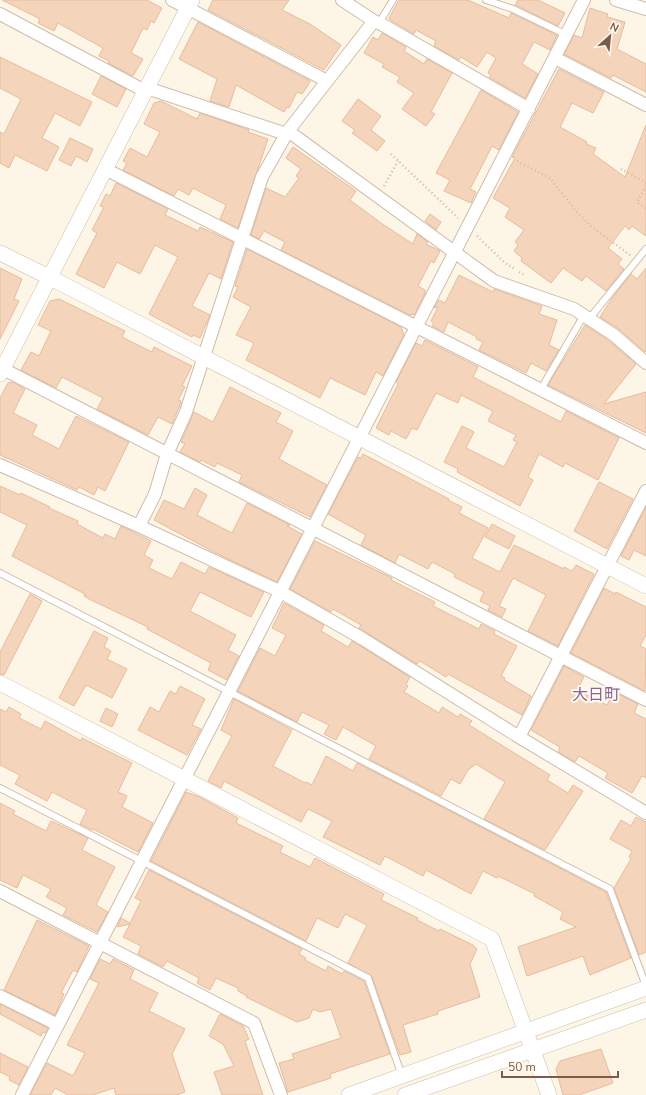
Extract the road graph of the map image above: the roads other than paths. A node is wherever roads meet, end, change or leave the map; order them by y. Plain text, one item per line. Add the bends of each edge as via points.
1 (172, 0) edge
2 (342, 0) edge
3 (393, 0) edge
4 (486, 0) edge
5 (584, 0) edge
6 (616, 0) edge
7 (190, 4) edge
8 (646, 9) edge
9 (0, 14) edge
10 (376, 22) junction
11 (567, 35) junction
12 (555, 58) junction
13 (327, 81) junction
14 (146, 89) junction
15 (646, 105) edge
16 (529, 108) junction
17 (287, 132) junction
18 (105, 169) junction
19 (243, 238) junction
20 (646, 249) edge
21 (0, 253) edge
22 (455, 253) junction
23 (49, 277) junction
24 (587, 317) junction
25 (417, 325) junction
26 (205, 358) junction
27 (646, 363) edge
28 (2, 368) edge
29 (541, 388) junction
30 (359, 437) junction
31 (646, 443) edge
32 (167, 454) junction
33 (0, 465) edge
34 (646, 491) edge
35 (139, 526) junction
36 (312, 528) junction
37 (608, 566) junction
38 (0, 573) edge
39 (646, 586) edge
40 (279, 591) junction
41 (561, 656) junction
42 (0, 683) edge
43 (229, 691) junction
44 (646, 700) edge
45 (519, 737) junction
46 (184, 779) junction
47 (0, 788) edge
48 (646, 814) edge
49 (141, 862) junction
50 (0, 891) edge
51 (100, 943) junction
52 (646, 987) edge
53 (0, 996) edge
54 (646, 1010) edge
55 (58, 1025) junction
56 (525, 1032) junction
57 (531, 1050) junction
58 (402, 1076) junction
59 (22, 1095) edge
60 (281, 1095) edge
61 (349, 1095) edge
62 (408, 1095) edge
63 (549, 1095) edge

1 - 7 street
2 - 10 street
3 - 10 lane
4 - 11 lane via 513,9
5 - 11 street
6 - 8 street
7 - 13 street
7 - 14 street
9 - 14 street
10 - 13 street
10 - 16 street
11 - 12 street
12 - 15 street
12 - 16 street
13 - 17 street
14 - 17 street
14 - 18 street
16 - 22 street
17 - 19 street via 262,177
17 - 22 street
18 - 19 street
18 - 23 street
19 - 25 street
19 - 26 street
20 - 24 lane
21 - 23 street
22 - 24 street via 494,281 574,309
22 - 25 street
23 - 26 street
23 - 28 street
24 - 27 street via 614,335
24 - 29 lane
25 - 29 street
25 - 30 street
26 - 30 street
26 - 32 street via 186,412
28 - 32 street
29 - 31 street
30 - 36 street
30 - 37 street
32 - 35 street via 155,494
32 - 36 street
33 - 35 street
34 - 37 street
35 - 40 street
36 - 40 street
36 - 41 street
37 - 39 street
37 - 41 street
38 - 43 lane
40 - 43 street
40 - 45 street via 363,638
41 - 44 street
41 - 45 street
42 - 46 street
43 - 46 street
43 - 52 lane via 610,889
45 - 48 street
46 - 49 street
46 - 56 street via 492,939
47 - 49 lane
49 - 51 street
49 - 58 lane via 368,978
50 - 51 street
51 - 55 street
51 - 60 street via 254,1023
52 - 56 street
53 - 55 street
54 - 57 street
55 - 59 street
56 - 57 street
56 - 58 street
57 - 62 street
57 - 63 street
58 - 61 street

